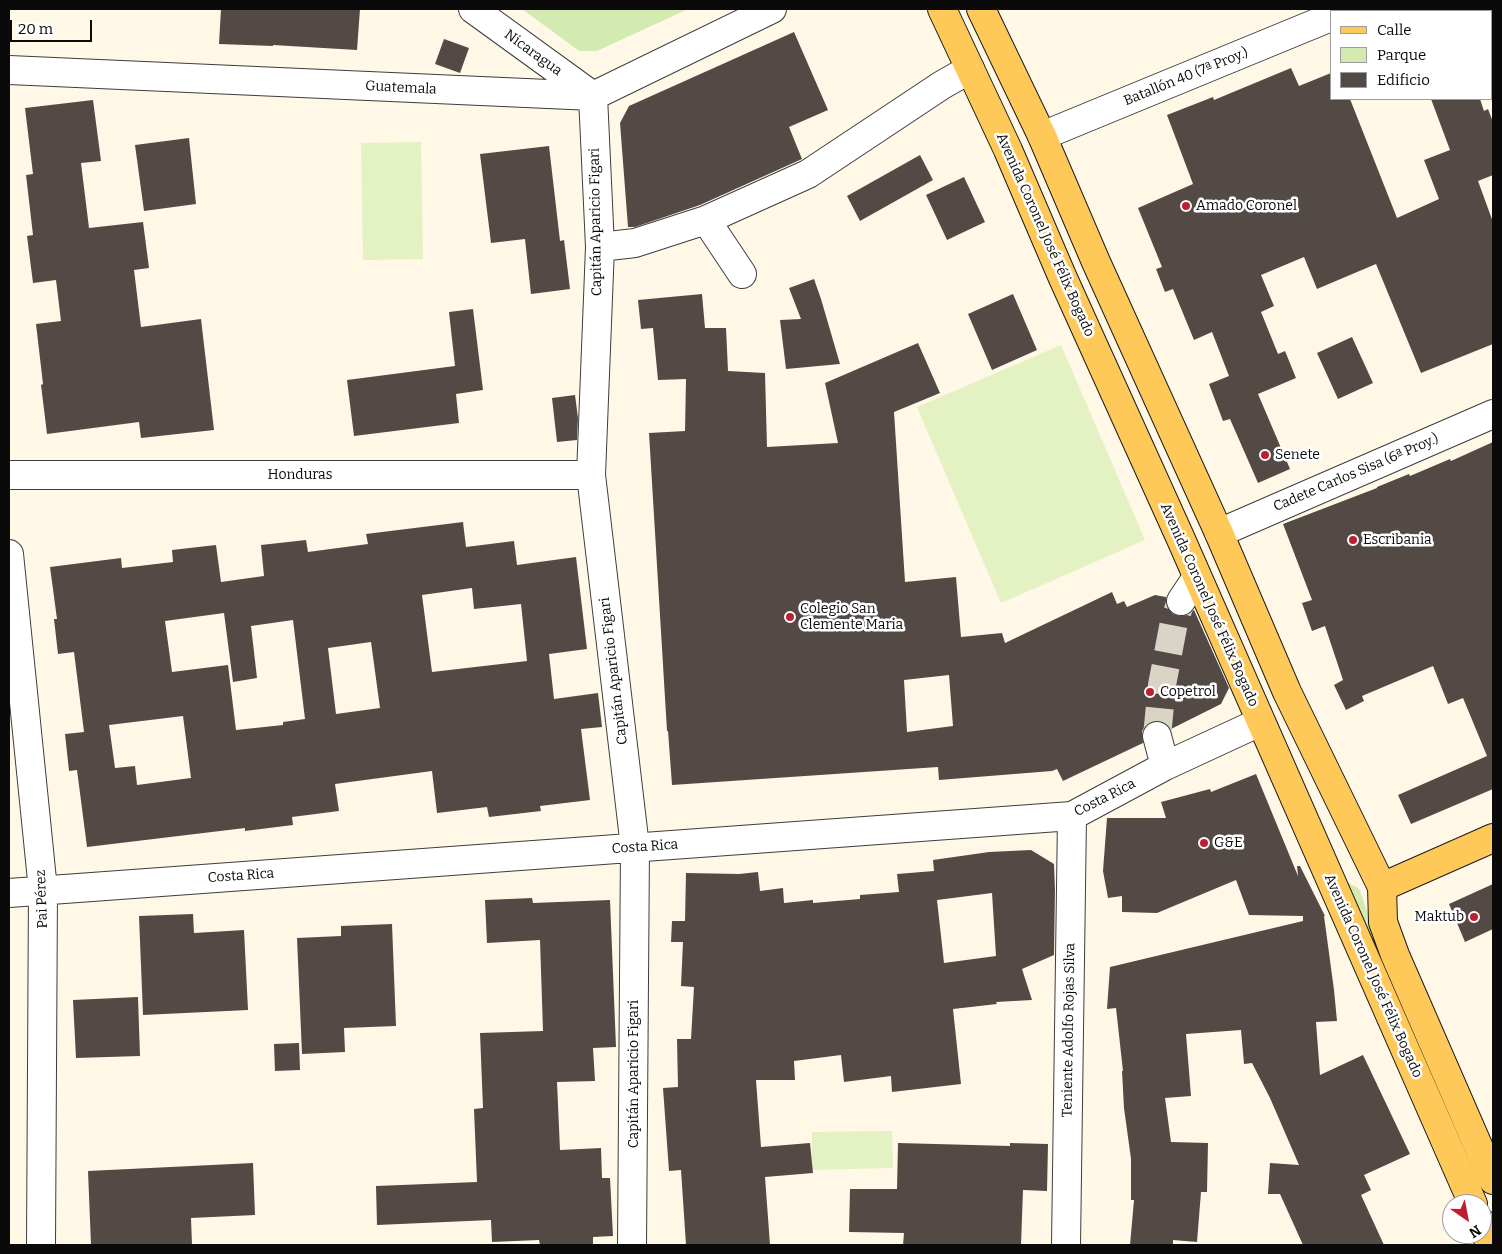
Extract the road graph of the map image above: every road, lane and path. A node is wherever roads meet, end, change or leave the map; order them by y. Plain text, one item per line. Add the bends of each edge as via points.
1 (473, 9) edge
2 (772, 9) edge
3 (942, 9) edge
4 (982, 9) edge
5 (1330, 17) edge
6 (970, 68) junction
7 (9, 70) edge
8 (593, 96) junction
9 (1042, 136) junction
10 (706, 220) junction
11 (600, 247) junction
12 (742, 274) dead end
13 (1493, 414) edge
14 (9, 475) edge
15 (591, 476) junction
16 (1219, 533) junction
17 (9, 554) edge
18 (1198, 577) junction
19 (1181, 601) tunnel mouth
20 (1260, 722) junction
21 (1157, 736) tunnel mouth
22 (1165, 766) junction
23 (1072, 816) junction
24 (1493, 838) edge
25 (635, 847) junction
26 (1320, 853) junction
27 (1382, 886) junction
28 (43, 890) junction
29 (9, 892) edge
30 (1492, 1174) edge
31 (1469, 1194) edge
32 (41, 1245) edge
33 (632, 1245) edge
34 (1066, 1245) edge

1 - 8 street, Nicaragua
2 - 8 street, Guatemala
3 - 6 main road, Avenida Coronel José Félix Bogado
4 - 9 main road, Avenida Coronel José Félix Bogado
5 - 9 street, Batallón 40 (7ª Proy.)
6 - 10 street via 808,174
6 - 18 main road, Avenida Coronel José Félix Bogado
7 - 8 street, Guatemala
8 - 11 street, Capitán Aparicio Figari
9 - 16 main road, Avenida Coronel José Félix Bogado
10 - 11 street via 634,243
10 - 12 street
11 - 15 street, Capitán Aparicio Figari
13 - 16 street, Cadete Carlos Sisa (6ª Proy.)
14 - 15 street, Honduras
15 - 25 street, Capitán Aparicio Figari
16 - 27 main road, Avenida Coronel José Félix Bogado via 1287,692
17 - 28 street, Pai Pérez
18 - 19 street
18 - 20 main road, Avenida Coronel José Félix Bogado
20 - 22 street, Costa Rica
20 - 26 main road, Avenida Coronel José Félix Bogado
21 - 22 street
22 - 23 street, Costa Rica
23 - 25 street, Costa Rica
23 - 34 street, Teniente Adolfo Rojas Silva
24 - 27 main road
25 - 28 street, Costa Rica
25 - 33 street, Capitán Aparicio Figari
26 - 27 main road
26 - 31 main road, Avenida Coronel José Félix Bogado
27 - 30 main road, Avenida Coronel José Félix Bogado via 1386,930 1414,1001
28 - 29 street, Costa Rica
28 - 32 street, Pai Pérez

